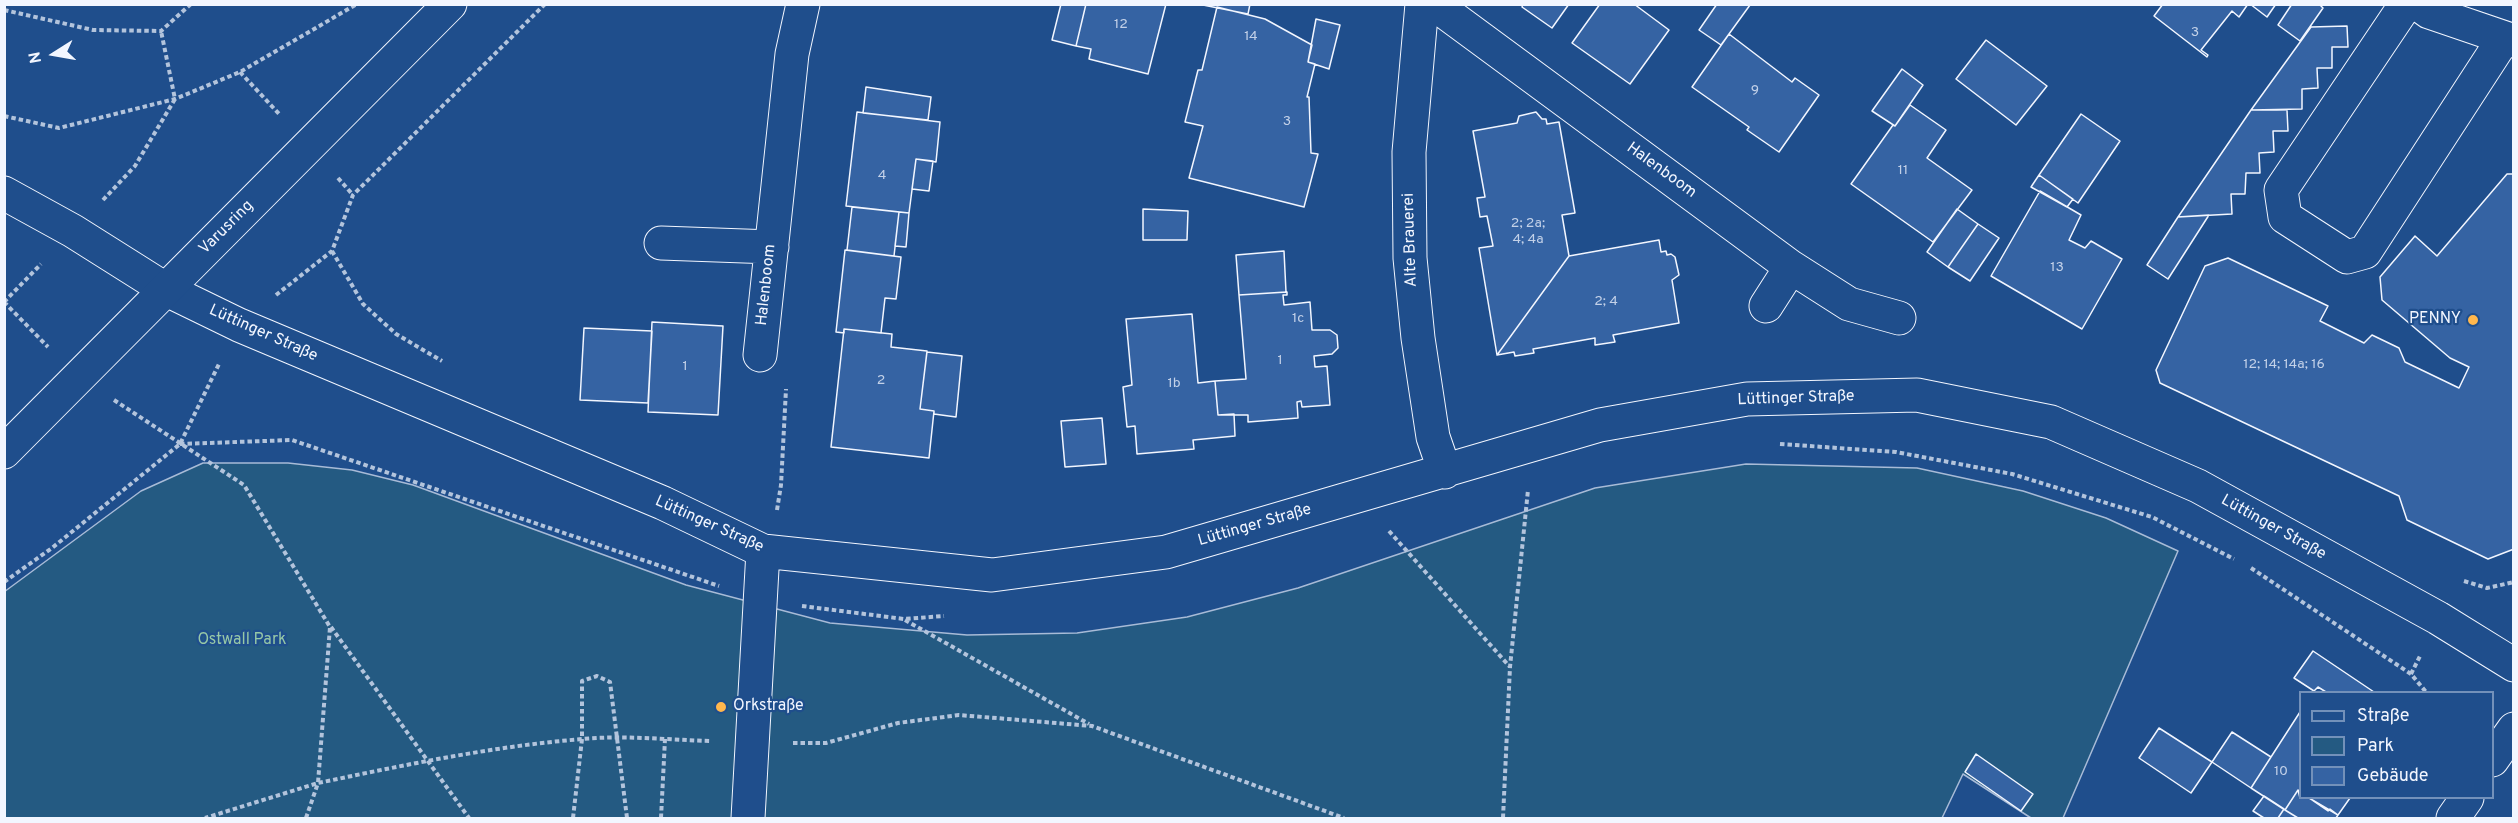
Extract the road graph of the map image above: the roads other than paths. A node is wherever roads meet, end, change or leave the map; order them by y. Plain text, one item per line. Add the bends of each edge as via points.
1 (450, 4) edge
2 (803, 4) edge
3 (1422, 4) edge
4 (1434, 4) edge
5 (2406, 4) edge
6 (2418, 4) edge
7 (2509, 40) edge
8 (4, 193) edge
9 (661, 243) dead end
10 (772, 247) junction
11 (1791, 267) junction
12 (165, 289) junction
13 (1766, 306) dead end
14 (1899, 318) dead end
15 (760, 355) road end
16 (4, 452) edge
17 (1444, 472) junction
18 (763, 551) junction
19 (2514, 665) edge
20 (2514, 729) edge
21 (2494, 759) edge
22 (2466, 799) edge
23 (748, 819) edge
24 (2453, 819) edge

1 - 12 street, Varusring
2 - 10 street, Halenboom via 792,54
3 - 17 street, Alte Brauerei via 1409,152 1410,258 1433,437
4 - 11 street, Halenboom
5 - 7 street via 2281,190 2284,217 2347,257 2366,252
6 - 7 street via 2428,12
8 - 12 street, Lüttinger Straße
9 - 10 street
10 - 15 street, Halenboom
11 - 13 street
11 - 14 street, Halenboom via 1849,304
12 - 16 street, Varusring
12 - 18 street, Lüttinger Straße via 239,325 663,503
17 - 18 street, Lüttinger Straße via 1166,552 992,575
17 - 19 street, Lüttinger Straße via 1600,425 1747,399 1917,395 2051,422 2198,486 2438,618
18 - 23 street
20 - 21 street
22 - 24 street

